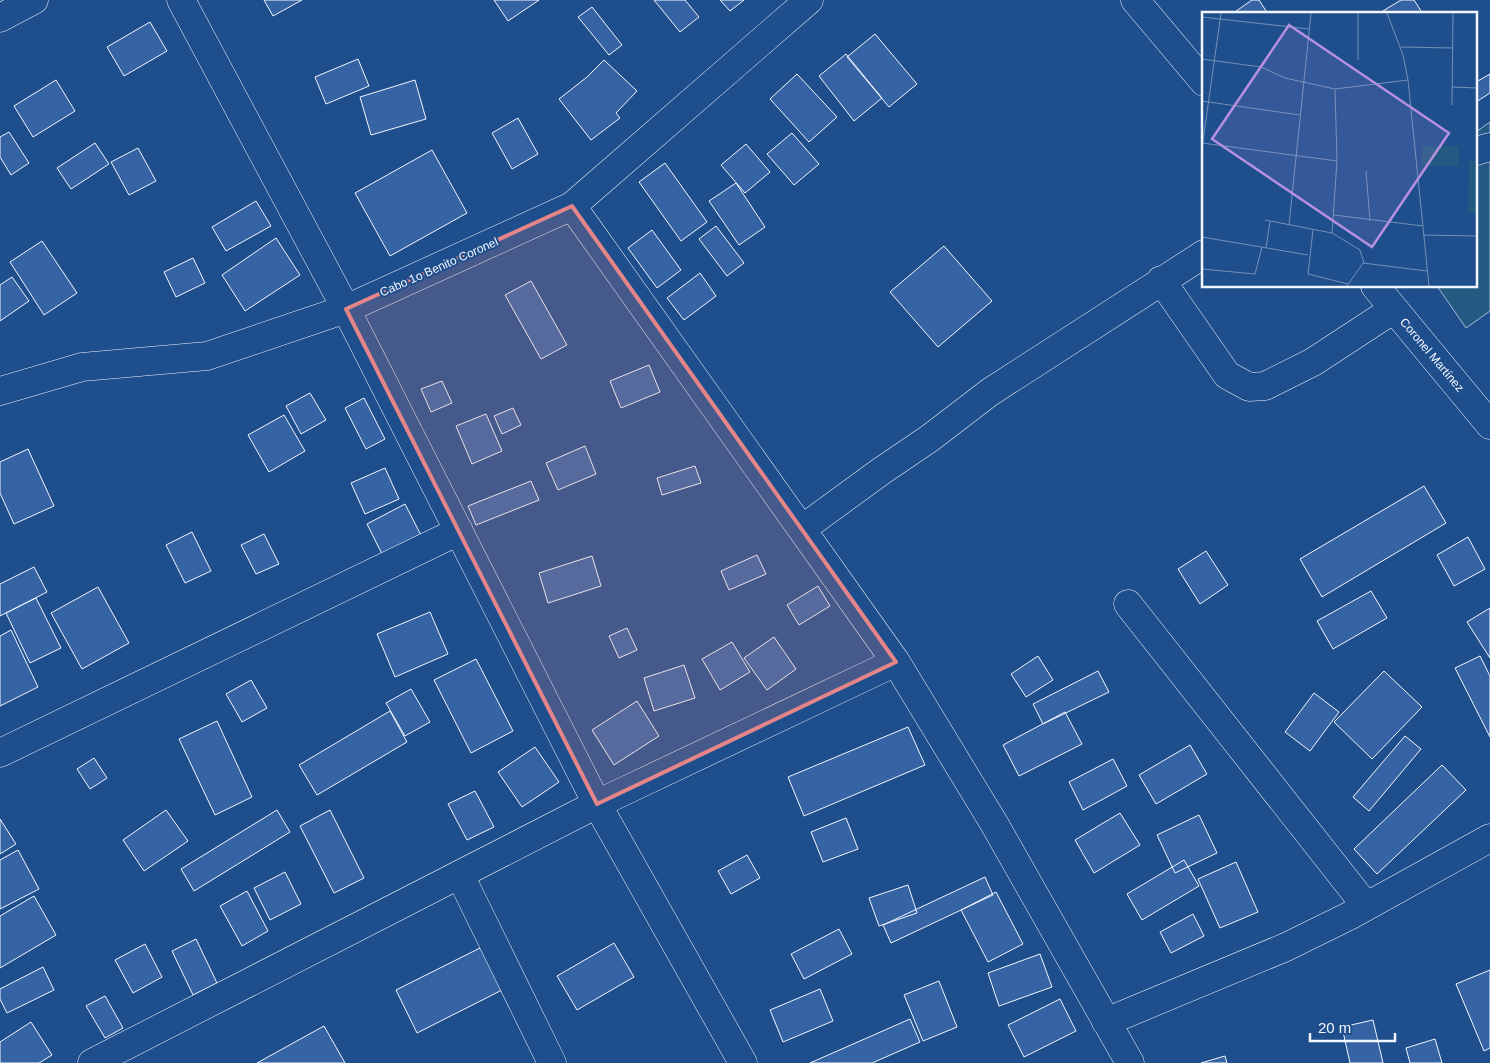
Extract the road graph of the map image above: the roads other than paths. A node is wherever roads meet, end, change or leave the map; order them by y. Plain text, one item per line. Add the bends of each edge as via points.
1 (34, 0) edge
2 (181, 0) edge
3 (809, 0) edge
4 (1135, 0) edge
5 (0, 18) edge
6 (1202, 80) edge
7 (572, 206) junction
8 (1202, 255) edge
9 (1161, 280) junction
10 (1377, 288) edge
11 (346, 309) junction
12 (1394, 309) junction
13 (0, 391) edge
14 (1490, 425) edge
15 (802, 528) junction
16 (459, 531) junction
17 (1128, 604) dead end
18 (896, 662) junction
19 (0, 752) edge
20 (597, 804) junction
21 (1490, 838) edge
22 (460, 874) junction
23 (1366, 906) junction
24 (1106, 1022) junction
25 (92, 1063) edge
26 (552, 1063) edge
27 (743, 1063) edge
28 (1130, 1063) edge

1 - 5 street
2 - 11 street
3 - 7 street, Cabo 1o Benito Coronel
4 - 6 street
7 - 11 street, Cabo 1o Benito Coronel
7 - 15 street
8 - 9 street
9 - 12 street via 1227,375 1249,387 1265,386 1313,362
9 - 15 street via 990,392
10 - 12 street, Coronel Martínez
11 - 13 street, Cabo 1o Benito Coronel via 207,356 82,367
11 - 16 street
12 - 14 street, Coronel Martínez
15 - 18 street
16 - 19 street
16 - 20 street
17 - 23 street
18 - 20 street
18 - 24 street via 995,825
20 - 22 street
20 - 27 street
21 - 23 street
22 - 25 street
22 - 26 street
23 - 24 street via 1286,948
24 - 28 street

